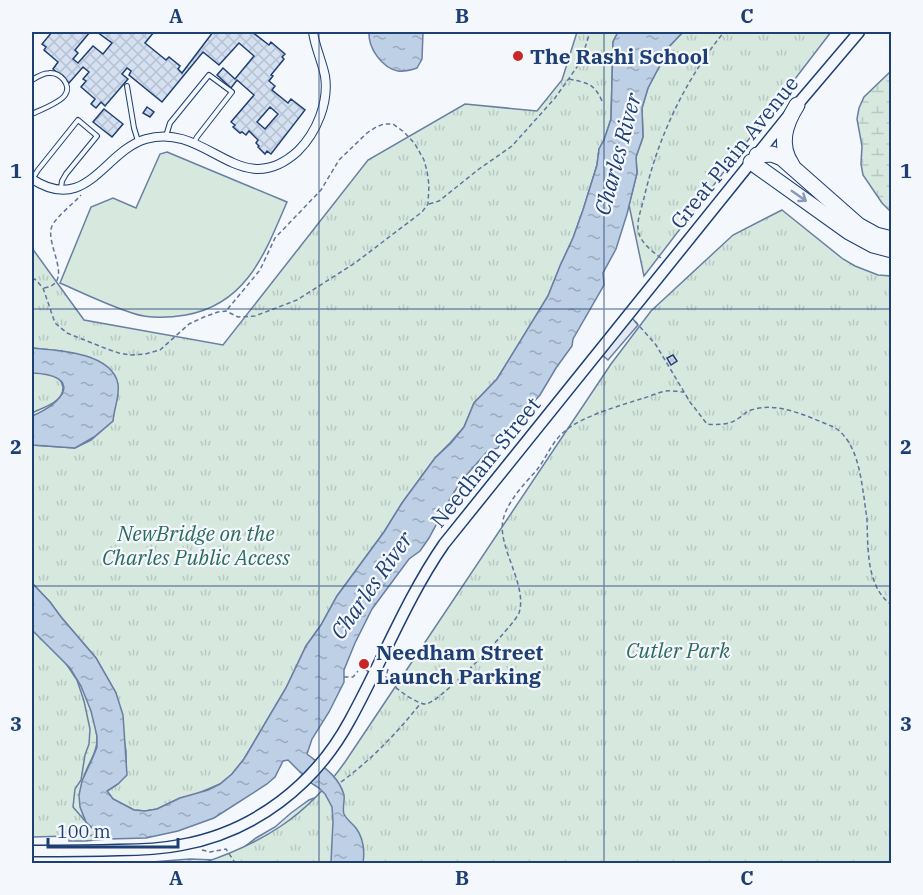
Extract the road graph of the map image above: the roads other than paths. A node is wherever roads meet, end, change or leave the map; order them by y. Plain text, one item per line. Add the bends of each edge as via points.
1 (313, 32) edge
2 (859, 32) edge
3 (32, 80) edge
4 (128, 86) dead end
5 (797, 105) junction
6 (32, 114) edge
7 (166, 136) junction
8 (138, 141) junction
9 (194, 143) junction
10 (754, 158) junction
11 (794, 167) junction
12 (32, 180) edge
13 (61, 189) junction
14 (891, 239) edge
15 (891, 250) edge
16 (641, 298) joint
17 (362, 666) road end
18 (375, 672) junction
19 (32, 851) edge

1 - 9 street via 325,90 318,121 300,149 262,170 236,165
2 - 5 main road, Great Plain Avenue
3 - 6 lane via 52,73 64,79 67,89 60,100
4 - 8 lane
5 - 10 main road, Great Plain Avenue
5 - 11 highway via 784,142 785,153
7 - 8 street
7 - 9 street
7 - 9 lane via 170,123 209,75 232,92
8 - 13 street via 96,177
10 - 11 highway via 777,156
10 -> 15 highway via 855,236
10 - 16 main road, Great Plain Avenue
11 - 14 highway via 858,225
12 - 13 street
12 - 13 lane via 78,120 97,136 66,174
16 - 18 main road, Needham Street via 444,544 417,587
17 - 18 lane
18 - 19 main road, Needham Street via 327,756 301,785 251,820 224,833 173,847

